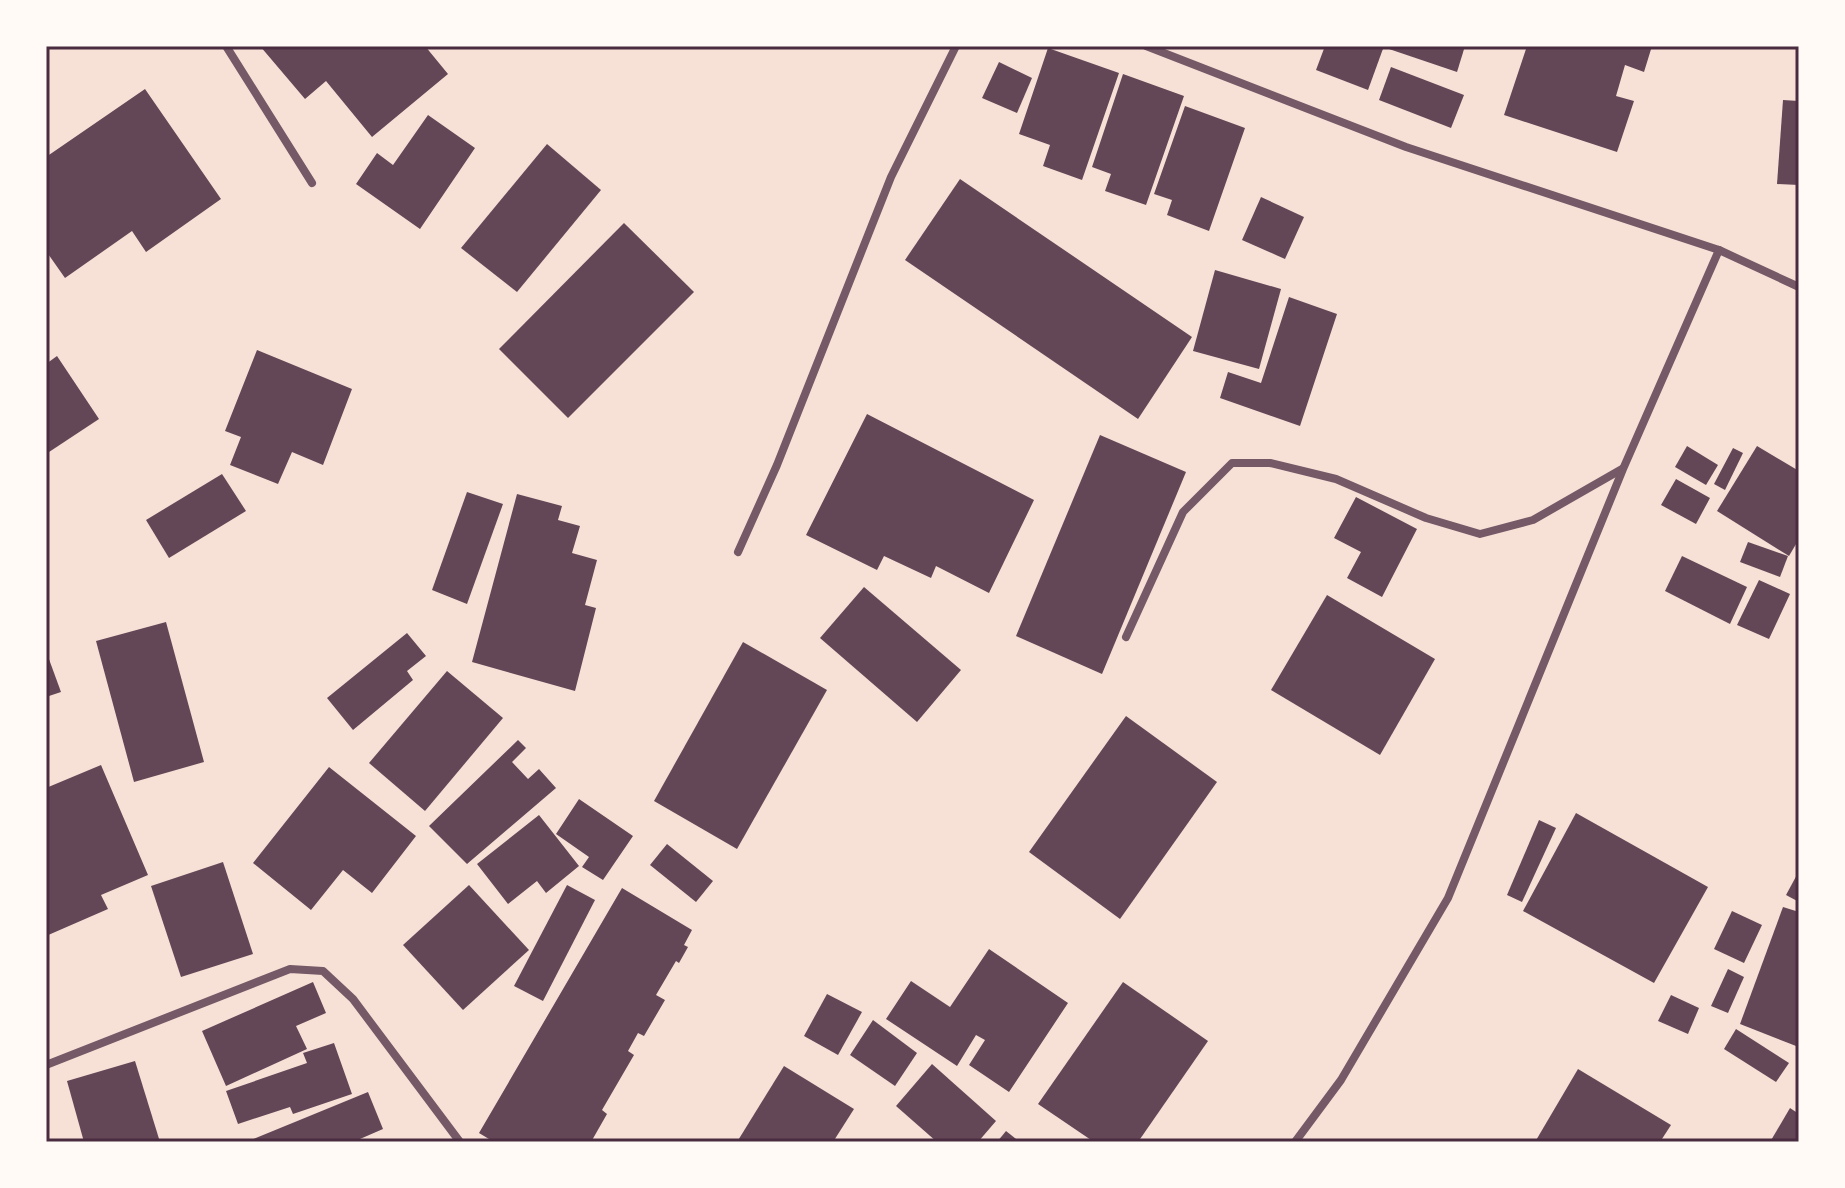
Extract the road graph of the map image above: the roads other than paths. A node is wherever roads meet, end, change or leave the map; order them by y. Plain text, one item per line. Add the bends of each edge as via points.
1 (226, 46) edge
2 (956, 46) edge
3 (1146, 46) edge
4 (312, 183) dead end
5 (1719, 250) junction
6 (1799, 287) edge
7 (1623, 469) junction
8 (738, 552) dead end
9 (1126, 637) dead end
10 (46, 1065) edge
11 (460, 1142) edge
12 (1295, 1142) edge

1 - 4 street
2 - 8 street via 891,177
3 - 5 street via 1406,147
5 - 6 street
5 - 7 street
7 - 9 street via 1533,520 1480,534 1426,518 1336,479 1270,463 1232,463 1183,512
7 - 12 street via 1448,898 1341,1080
10 - 11 street via 290,969 323,971 353,999

